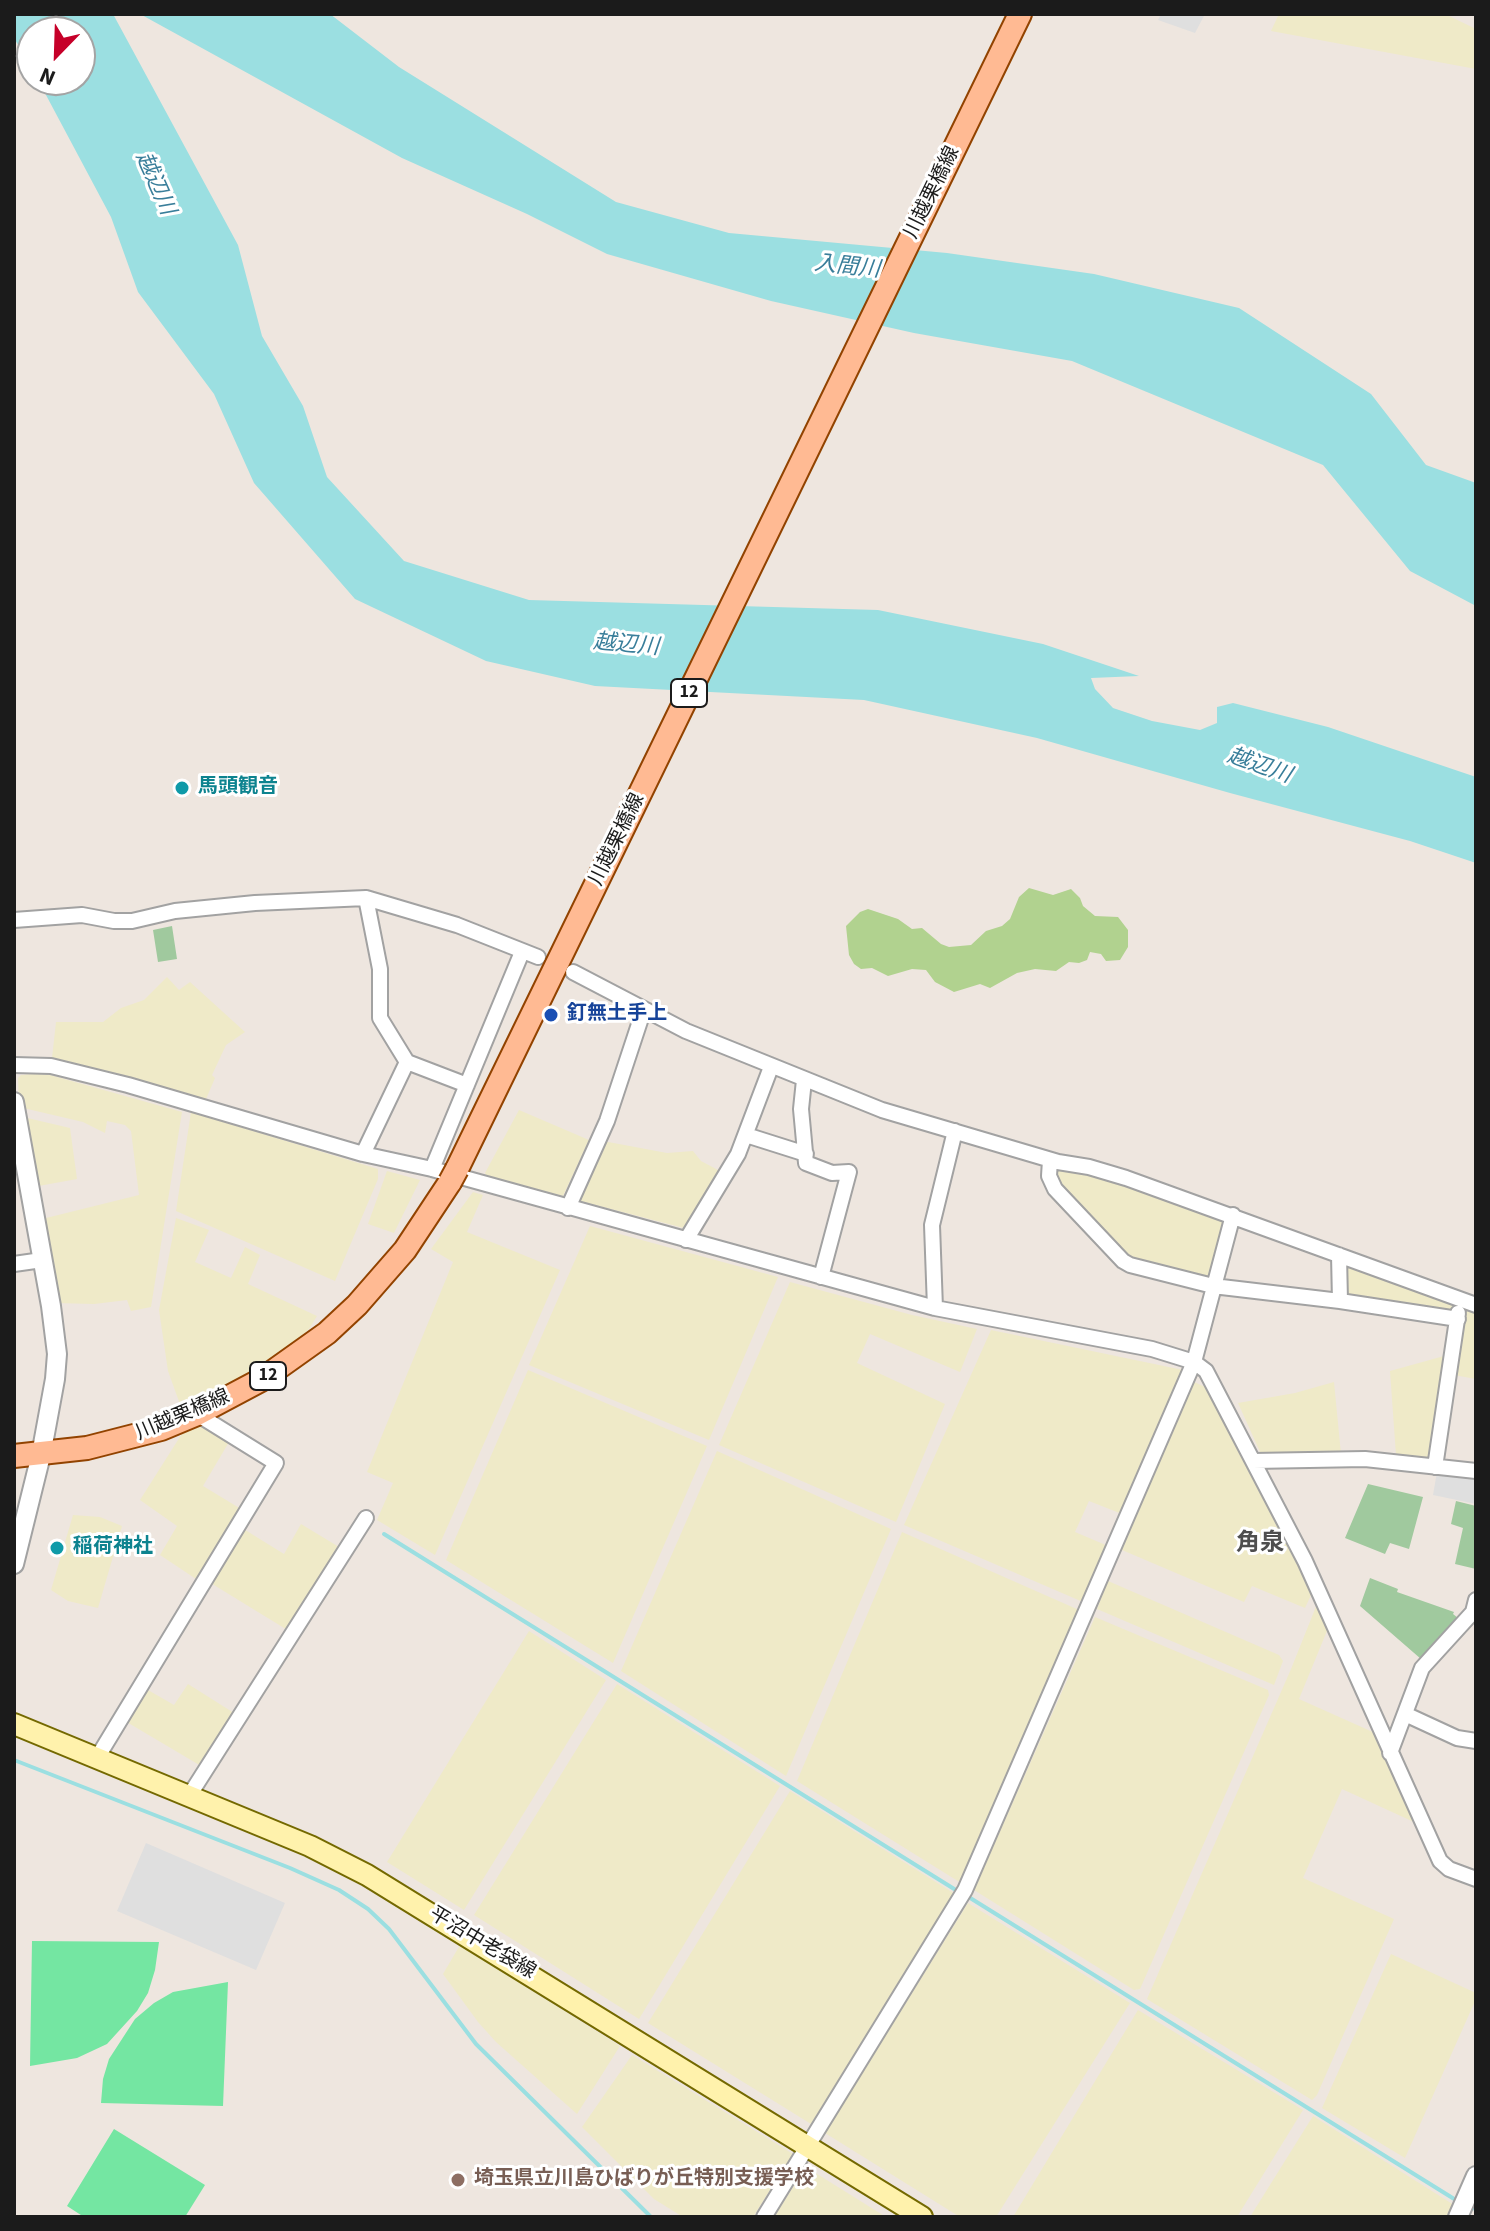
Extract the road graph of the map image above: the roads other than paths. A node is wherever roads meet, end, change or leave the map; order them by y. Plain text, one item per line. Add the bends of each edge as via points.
1 (1020, 14) edge
2 (366, 898) junction
3 (14, 920) edge
4 (522, 952) junction
5 (538, 957) dead end
6 (573, 972) dead end
7 (644, 1009) junction
8 (407, 1062) junction
9 (14, 1065) edge
10 (771, 1067) junction
11 (804, 1080) junction
12 (467, 1085) junction
13 (14, 1102) edge
14 (955, 1131) junction
15 (746, 1135) junction
16 (18, 1154) edge
17 (363, 1154) junction
18 (806, 1154) junction
19 (1050, 1160) junction
20 (447, 1173) junction
21 (568, 1208) junction
22 (1233, 1215) junction
23 (686, 1240) junction
24 (1339, 1255) junction
25 (42, 1260) junction
26 (14, 1264) edge
27 (821, 1277) junction
28 (1213, 1286) junction
29 (1460, 1300) junction
30 (1340, 1301) junction
31 (1476, 1305) edge
32 (935, 1308) junction
33 (1458, 1319) junction
34 (1194, 1362) junction
35 (197, 1414) junction
36 (41, 1455) junction
37 (14, 1456) edge
38 (1253, 1461) junction
39 (1435, 1467) junction
40 (1476, 1471) edge
41 (366, 1518) dead end
42 (14, 1564) edge
43 (1476, 1600) edge
44 (1405, 1714) junction
45 (14, 1724) edge
46 (1476, 1741) edge
47 (1390, 1753) junction
48 (97, 1758) junction
49 (189, 1796) junction
50 (1476, 1879) edge
51 (808, 2146) junction
52 (1476, 2176) edge
53 (764, 2217) edge
54 (922, 2217) edge
55 (1458, 2217) edge

1 - 20 main road, 川越栗橋線 / 12 via 574,930
2 - 3 street via 255,903 132,921 82,915
2 - 4 street via 457,925
2 - 8 street via 380,969 380,1018
4 - 5 street
4 - 12 street
6 - 7 street
7 - 10 street
7 - 21 street via 607,1121
8 - 12 street
8 - 17 street
9 - 17 street via 87,1074
10 - 11 street
10 - 15 street
11 - 14 street
11 - 18 street
12 - 20 street
13 - 16 street
14 - 19 street
14 - 32 street via 932,1225
15 - 18 street
15 - 23 street
16 - 25 street
17 - 20 street
18 - 27 street via 806,1163 832,1173 849,1172
19 - 22 street via 1126,1178
19 - 28 street via 1055,1189 1123,1261
20 - 21 street
20 - 35 main road, 川越栗橋線 / 12 via 405,1250 357,1305 261,1380
21 - 23 street
22 - 24 street
22 - 28 street
23 - 27 street
24 - 29 street
24 - 30 street
25 - 26 street
25 - 36 street via 57,1354
27 - 32 street
28 - 30 street
28 - 34 street
29 - 31 street
29 - 33 street
30 - 33 street
32 - 34 street via 1152,1349
33 - 39 street
34 - 38 street via 1206,1371
34 - 51 street via 965,1890
35 - 36 main road, 川越栗橋線 / 12 via 128,1439
35 - 48 street via 276,1463
36 - 37 main road, 川越栗橋線 / 12
36 - 42 street
38 - 39 street via 1365,1459
38 - 47 street via 1305,1561
39 - 40 street
41 - 49 street
43 - 44 street via 1473,1612 1422,1668
44 - 46 street
44 - 47 street
45 - 48 main road, 平沼中老袋線
47 - 50 street via 1440,1861
48 - 49 main road, 平沼中老袋線
49 - 51 main road, 平沼中老袋線 via 310,1846 388,1887
51 - 53 street
51 - 54 main road, 平沼中老袋線
52 - 55 street

